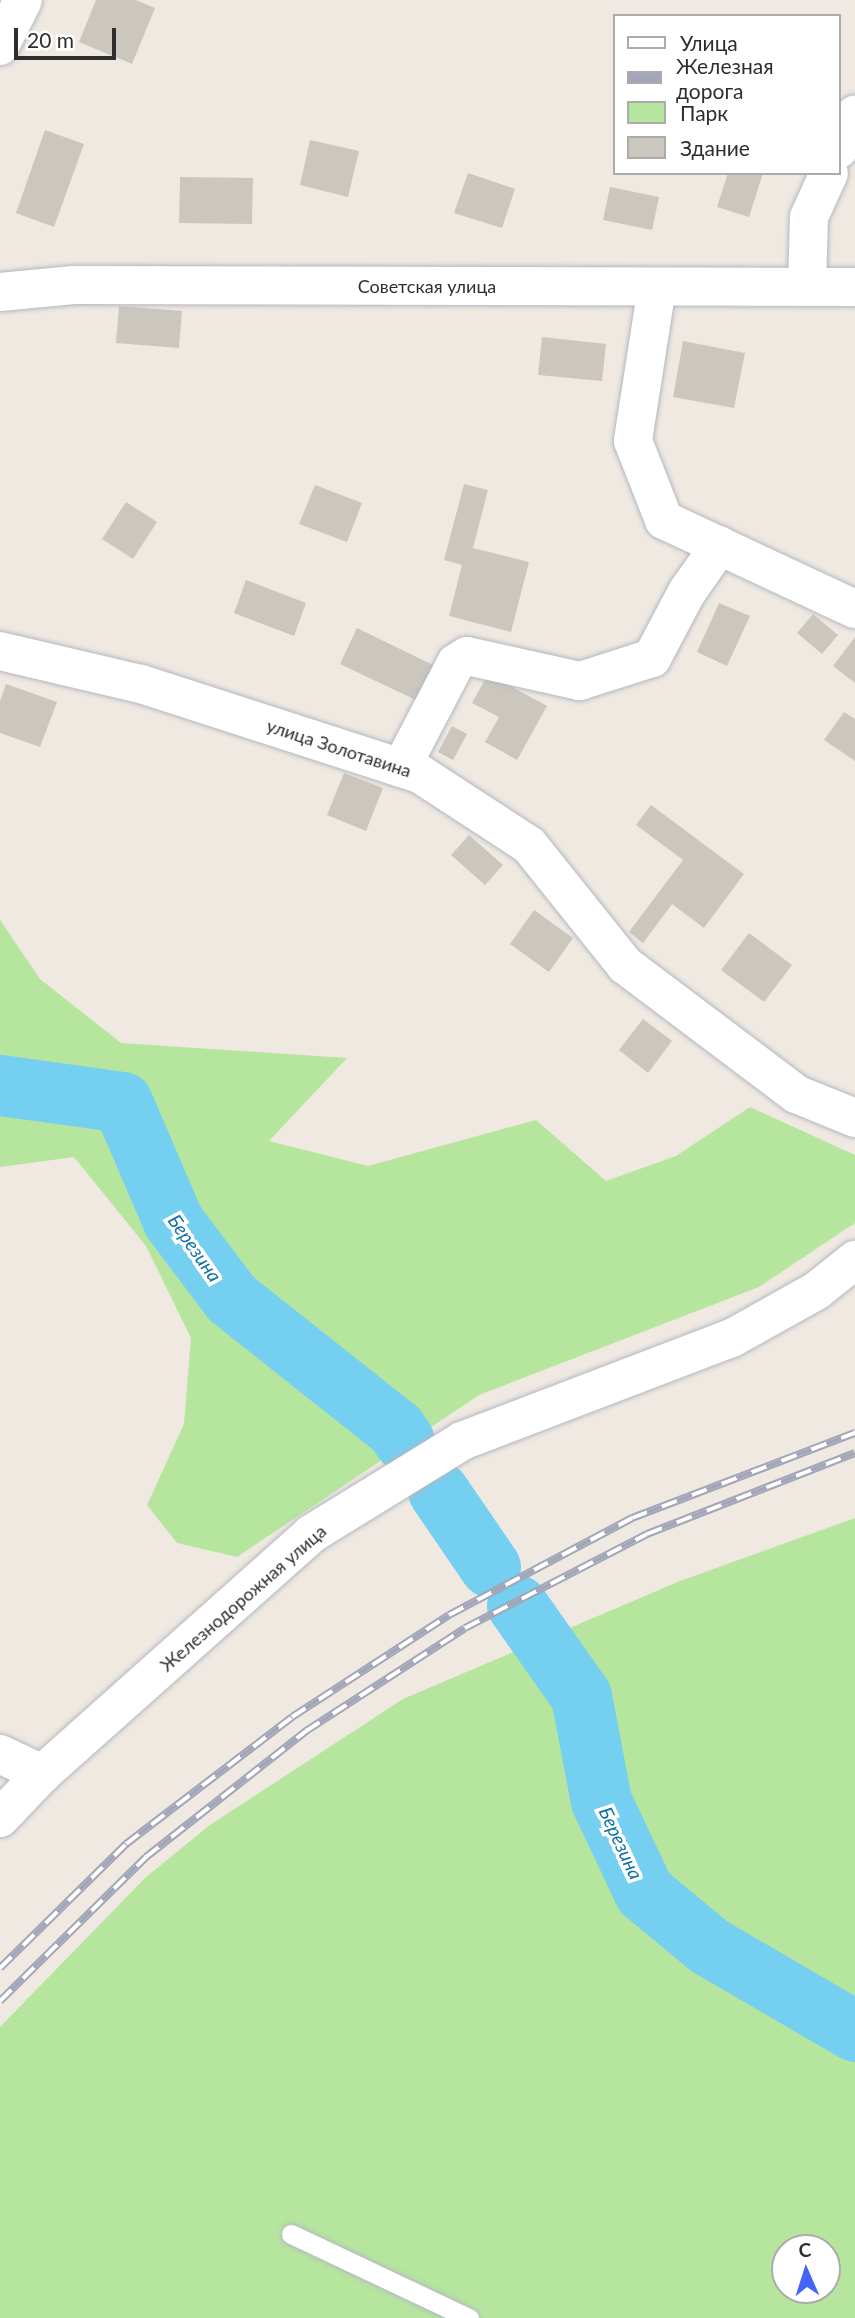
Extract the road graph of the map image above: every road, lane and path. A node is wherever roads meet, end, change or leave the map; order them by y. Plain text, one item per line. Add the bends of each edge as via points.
1 (23, 0) edge
2 (0, 46) edge
3 (855, 114) edge
4 (841, 145) edge
5 (827, 175) edge
6 (657, 287) junction
7 (807, 288) junction
8 (855, 288) edge
9 (0, 292) edge
10 (720, 545) junction
11 (855, 609) edge
12 (0, 651) edge
13 (401, 768) junction
14 (855, 1118) edge
15 (855, 1260) edge
16 (0, 1754) edge
17 (42, 1774) junction
18 (0, 1818) edge
19 (291, 2234) dead end
20 (469, 2318) edge

1 - 2 street
3 - 4 street
5 - 7 street via 809,217
6 - 7 street, Советская улица
6 - 9 street, Советская улица via 74,285
6 - 10 street via 633,441 664,520
7 - 8 street, Советская улица
10 - 11 street
10 - 13 street via 687,592 652,658 580,681 467,656 456,663
12 - 13 street, улица Золотавина via 141,684
13 - 14 street, улица Золотавина via 420,775 529,845 625,965 796,1094
15 - 17 street, Железнодорожная улица via 816,1291 732,1338 462,1441 311,1534
16 - 17 street
17 - 18 street, Железнодорожная улица
19 - 20 lane

